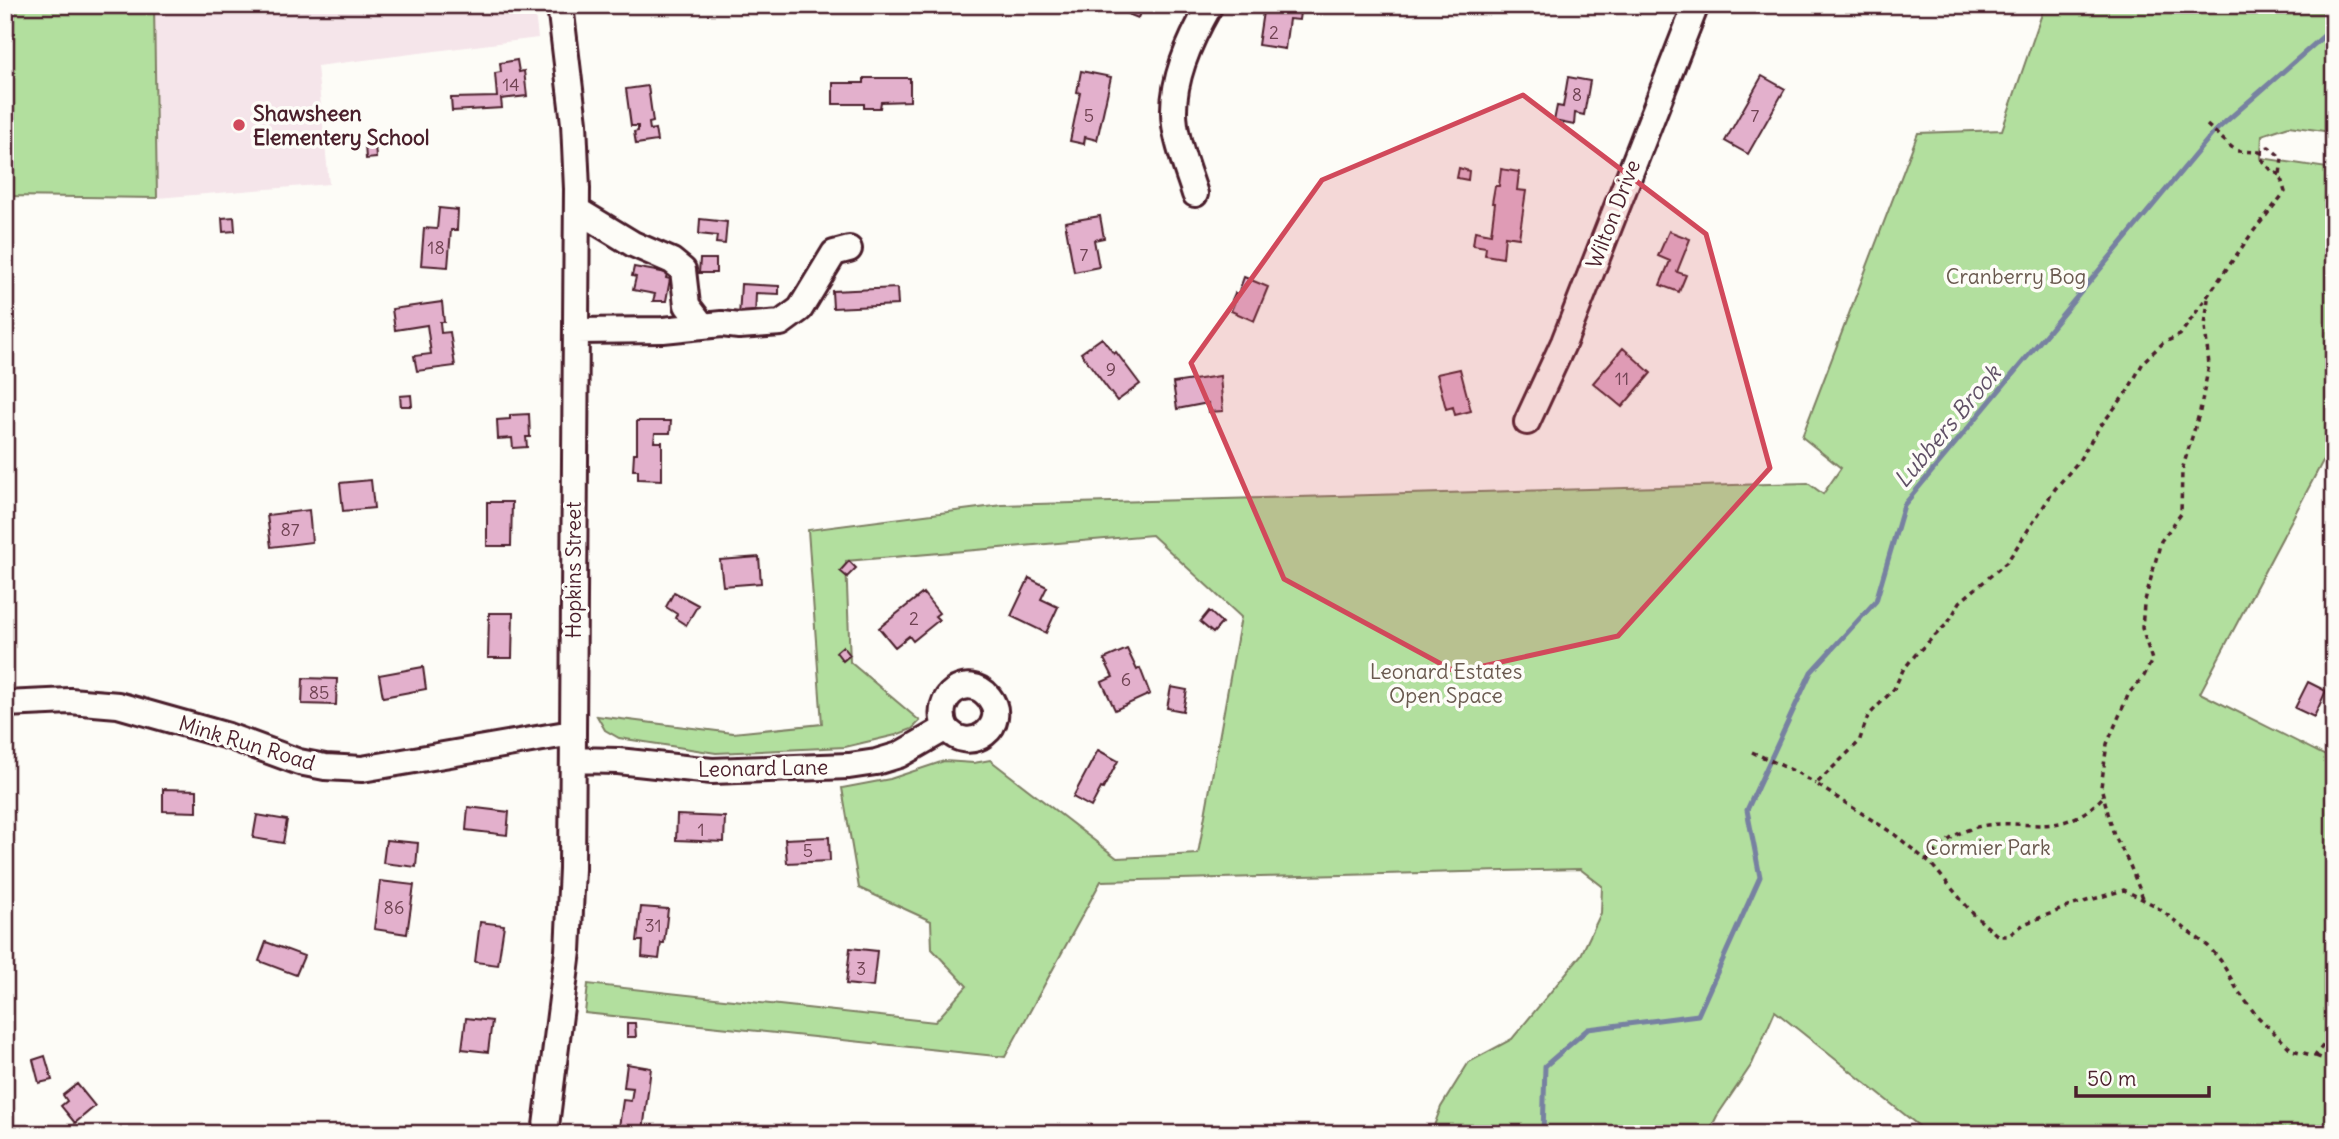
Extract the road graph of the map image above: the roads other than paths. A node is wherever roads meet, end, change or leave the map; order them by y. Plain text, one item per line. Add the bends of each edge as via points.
1 (560, 5) edge
2 (1210, 5) edge
3 (1696, 5) edge
4 (1195, 194) dead end
5 (577, 210) junction
6 (849, 249) dead end
7 (703, 326) junction
8 (577, 331) junction
9 (1527, 422) dead end
10 (5, 704) edge
11 (946, 728) dead end
12 (572, 733) junction
13 (573, 761) junction
14 (545, 1134) edge

1 - 5 street, Hopkins Street via 574,123
2 - 4 street via 1197,27 1174,103 1177,134
3 - 9 street, Wilton Drive via 1564,342
5 - 7 street via 683,270 687,305
5 - 8 street, Hopkins Street
6 - 7 street via 834,253 800,309 781,323
7 - 8 street
8 - 12 street, Hopkins Street
10 - 12 street, Mink Run Road via 70,701 118,705 299,762 343,769
11 - 13 street, Leonard Lane via 898,755 858,765 712,771
12 - 13 street, Hopkins Street
13 - 14 street, Hopkins Street via 568,951

